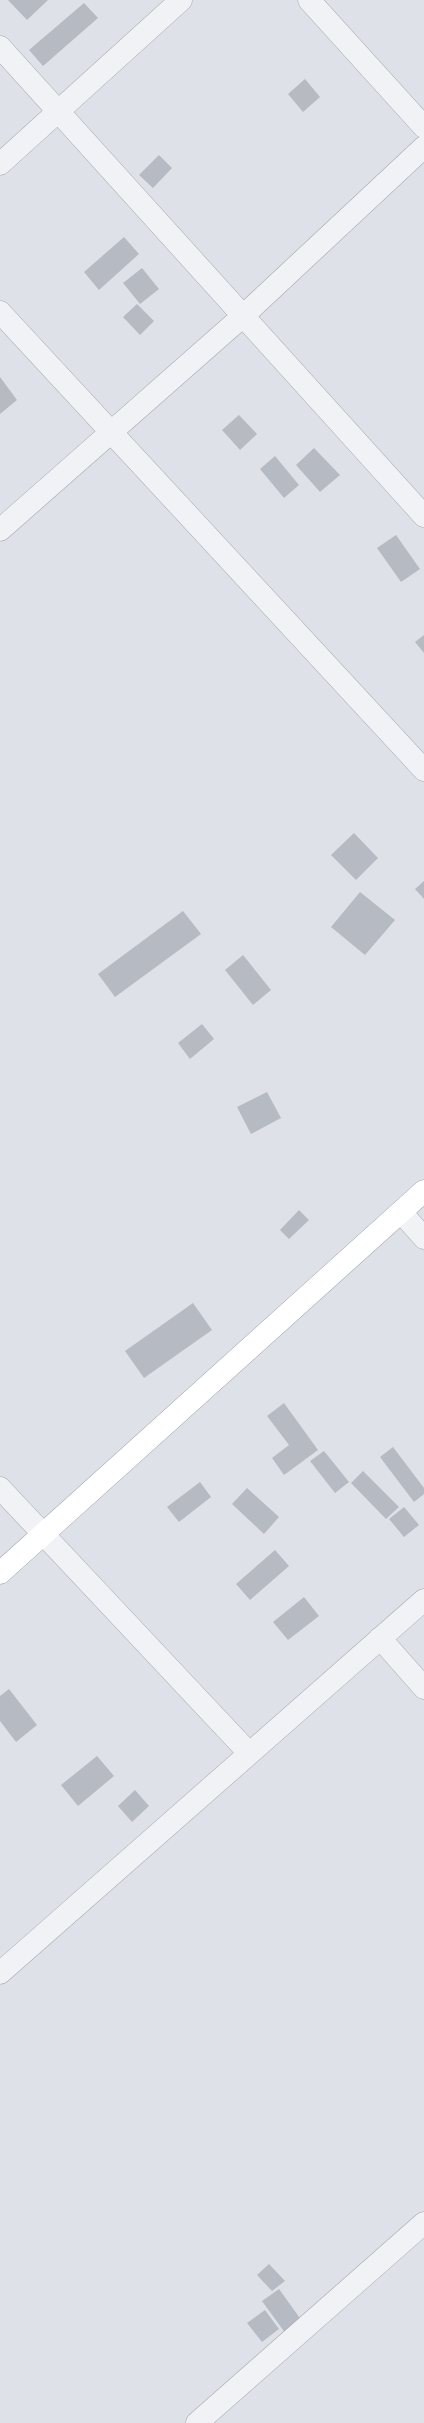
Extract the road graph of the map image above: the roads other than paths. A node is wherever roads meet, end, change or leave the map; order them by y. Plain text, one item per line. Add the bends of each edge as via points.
1 (181, 0) edge
2 (309, 0) edge
3 (0, 47) edge
4 (58, 112) junction
5 (424, 127) edge
6 (424, 147) edge
7 (0, 164) edge
8 (0, 312) edge
9 (243, 316) junction
10 (110, 431) junction
11 (424, 516) edge
12 (0, 530) edge
13 (424, 770) edge
14 (424, 1191) edge
15 (401, 1212) junction
16 (424, 1238) edge
17 (0, 1488) edge
18 (43, 1535) junction
19 (0, 1573) edge
20 (424, 1600) edge
21 (380, 1638) junction
22 (424, 1688) edge
23 (249, 1754) junction
24 (0, 1973) edge
25 (424, 2223) edge
26 (197, 2423) edge

1 - 4 street
2 - 5 street
3 - 4 street
4 - 7 street
4 - 9 street
6 - 9 street
8 - 10 street
9 - 10 street
9 - 11 street
10 - 12 street
10 - 13 street
14 - 15 main road
15 - 16 street
15 - 18 main road
17 - 18 street
18 - 19 main road
18 - 23 street
20 - 21 street
21 - 22 street
21 - 23 street
23 - 24 street
25 - 26 street

